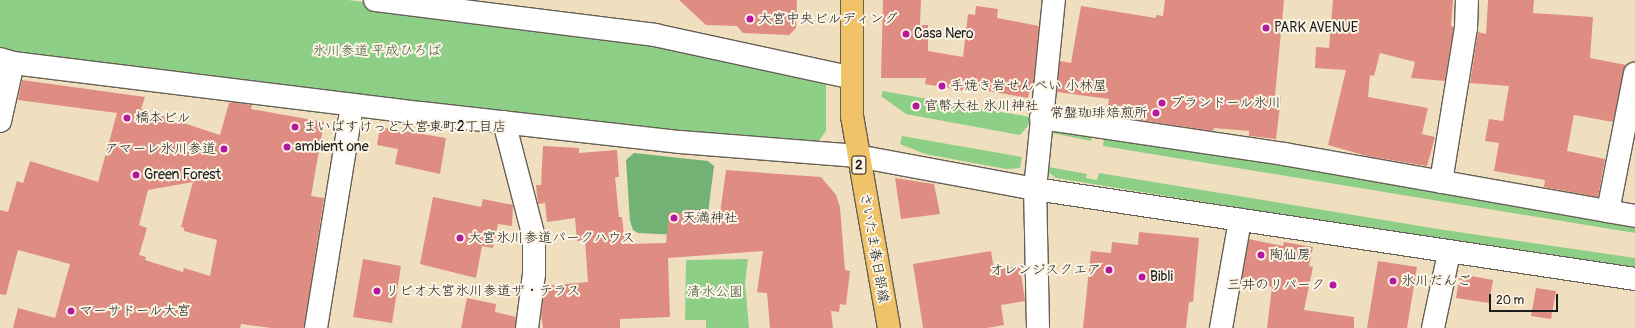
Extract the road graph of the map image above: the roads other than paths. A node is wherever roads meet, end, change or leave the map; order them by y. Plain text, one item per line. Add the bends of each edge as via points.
1 (375, 0) edge
2 (1054, 0) edge
3 (1467, 0) edge
4 (438, 5) edge
5 (849, 5) edge
6 (7, 62) edge
7 (1635, 74) edge
8 (850, 77) junction
9 (352, 105) junction
10 (1041, 118) junction
11 (0, 121) edge
12 (504, 122) junction
13 (857, 156) junction
14 (1441, 182) junction
15 (1034, 189) junction
16 (1608, 211) junction
17 (1635, 216) edge
18 (1240, 220) junction
19 (1449, 253) junction
20 (1635, 279) edge
21 (316, 328) edge
22 (527, 328) edge
23 (888, 328) edge
24 (1038, 328) edge
25 (1221, 328) edge
26 (1433, 328) edge

1 - 4 street
2 - 10 street
3 - 14 street via 1466,28
4 - 8 street via 655,36
5 - 8 main road, さいたま春日部線 / 2
6 - 9 street
6 - 11 street
7 - 16 street
8 - 13 main road, さいたま春日部線 / 2
9 - 12 street
9 - 21 street
10 - 14 street via 1284,154
10 - 15 street
12 - 13 street via 769,151
12 - 22 street via 534,237 534,274
13 - 15 street
13 - 23 main road, さいたま春日部線 / 2
14 - 16 street
15 - 18 street
15 - 24 street
16 - 17 street
18 - 19 street
18 - 25 street
19 - 20 street
19 - 26 street

